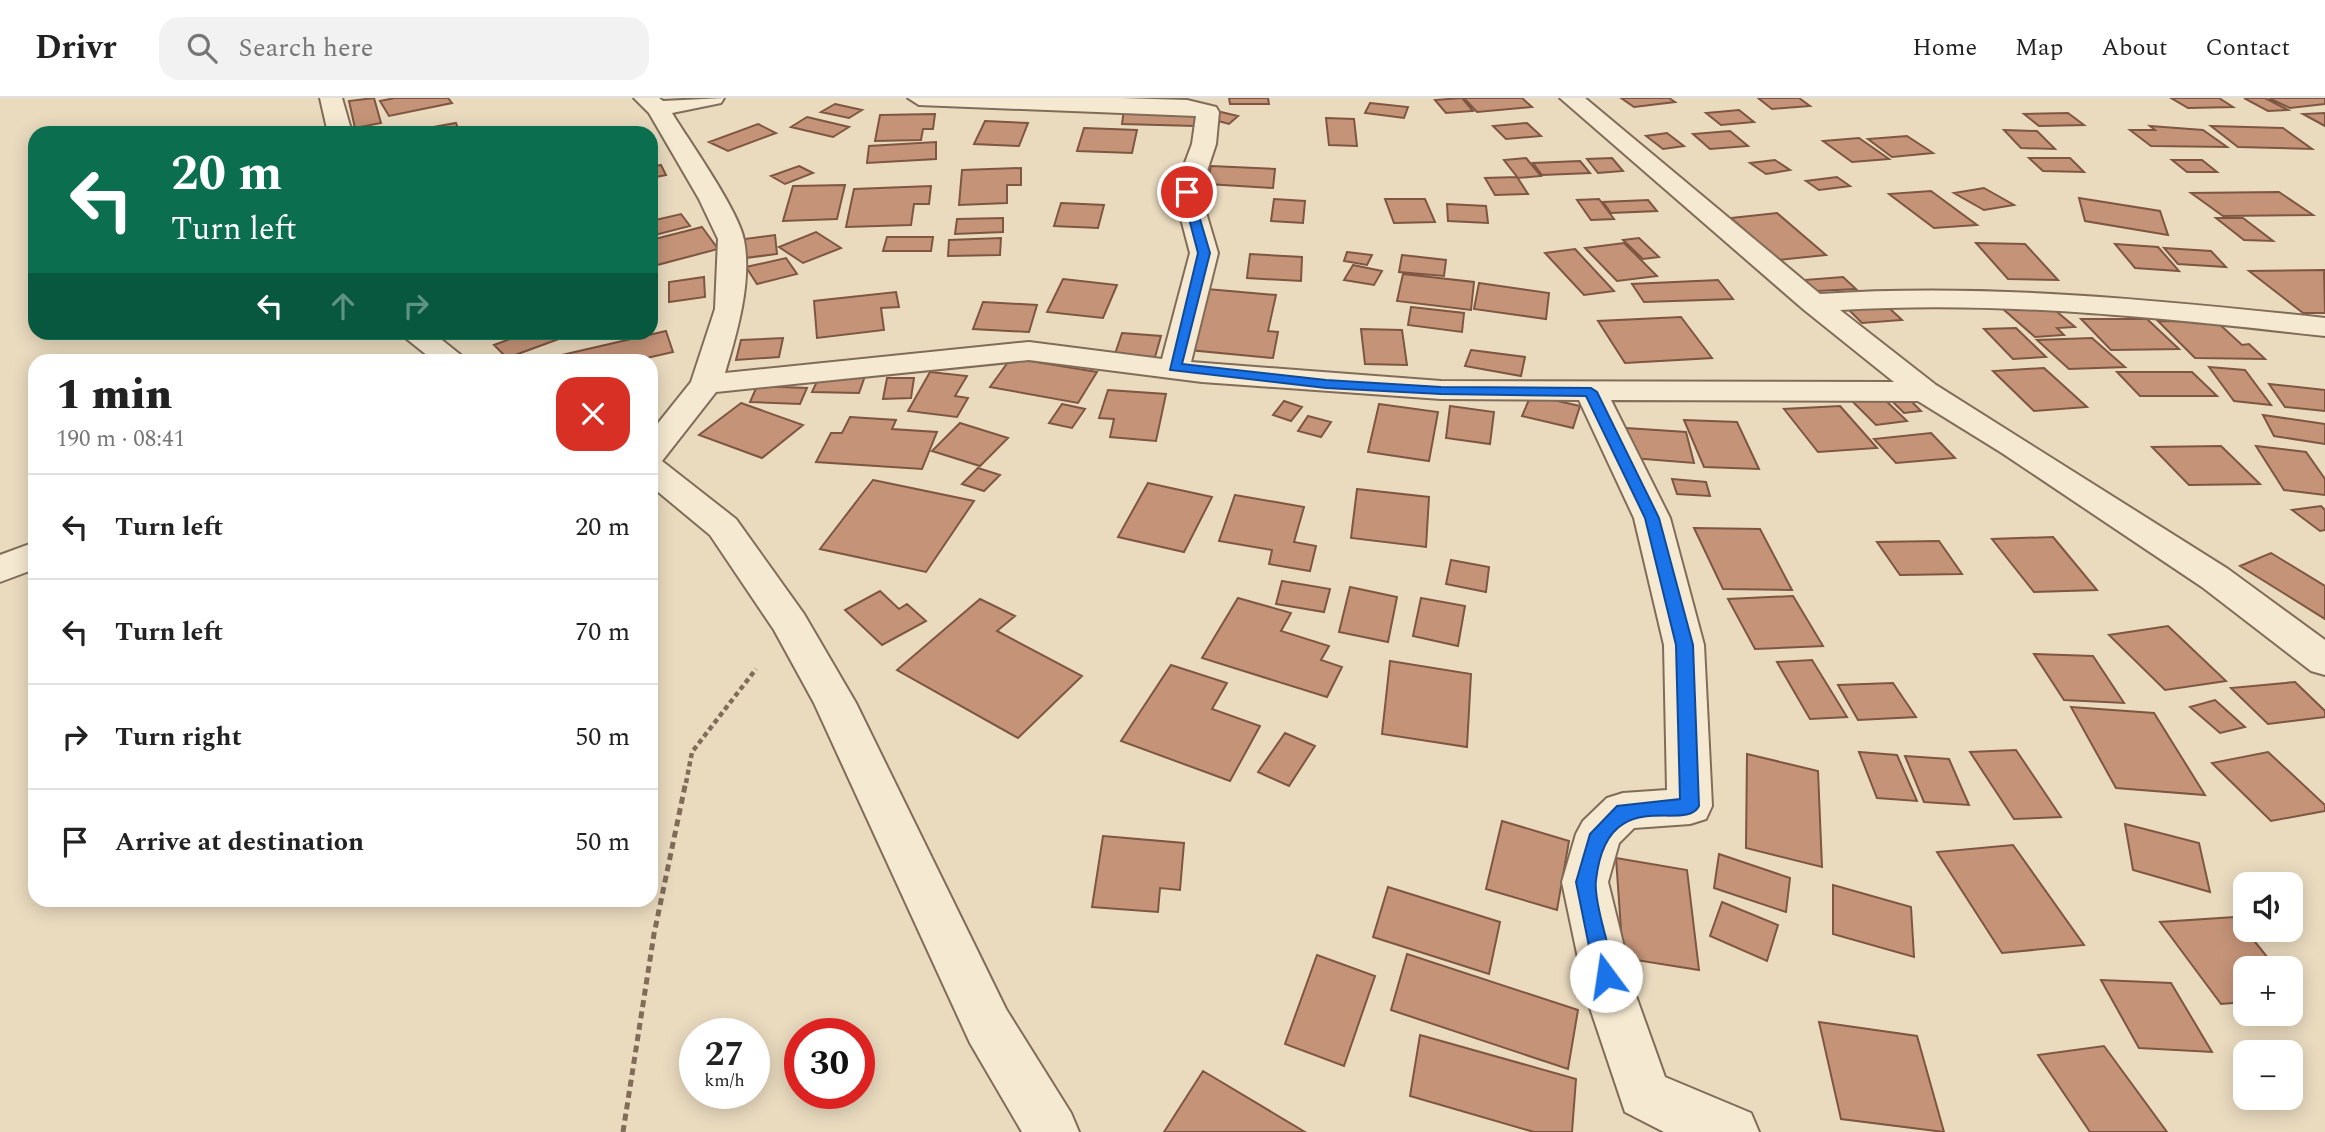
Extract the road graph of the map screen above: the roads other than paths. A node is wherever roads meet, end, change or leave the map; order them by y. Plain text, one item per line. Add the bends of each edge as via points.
1 (331, 98) edge
2 (713, 98) edge
3 (919, 98) edge
4 (1571, 98) edge
5 (652, 103) edge
6 (338, 126) edge
7 (1813, 303) junction
8 (2325, 327) edge
9 (423, 340) edge
10 (443, 354) edge
11 (1175, 368) junction
12 (706, 384) junction
13 (1591, 392) junction
14 (1925, 392) junction
15 (658, 445) edge
16 (658, 475) edge
17 (28, 557) edge
18 (0, 570) edge
19 (2325, 661) edge
20 (1052, 1132) edge
21 (1732, 1132) edge

1 - 6 street
2 - 5 street
3 - 11 street via 1187,107 1208,113 1204,144 1187,192 1204,253
4 - 7 street
5 - 12 street via 731,239 729,309
7 - 8 street via 1878,297 2092,305
7 - 14 street
9 - 10 street
11 - 12 street via 1029,351
11 - 13 street via 1326,384
12 - 15 street
13 - 14 street
13 - 21 street via 1652,518 1685,645 1690,806 1623,811 1599,834 1585,882 1611,996 1644,1094
14 - 19 street via 2215,578
16 - 20 street via 723,527 790,624 835,703 988,1026
17 - 18 street

